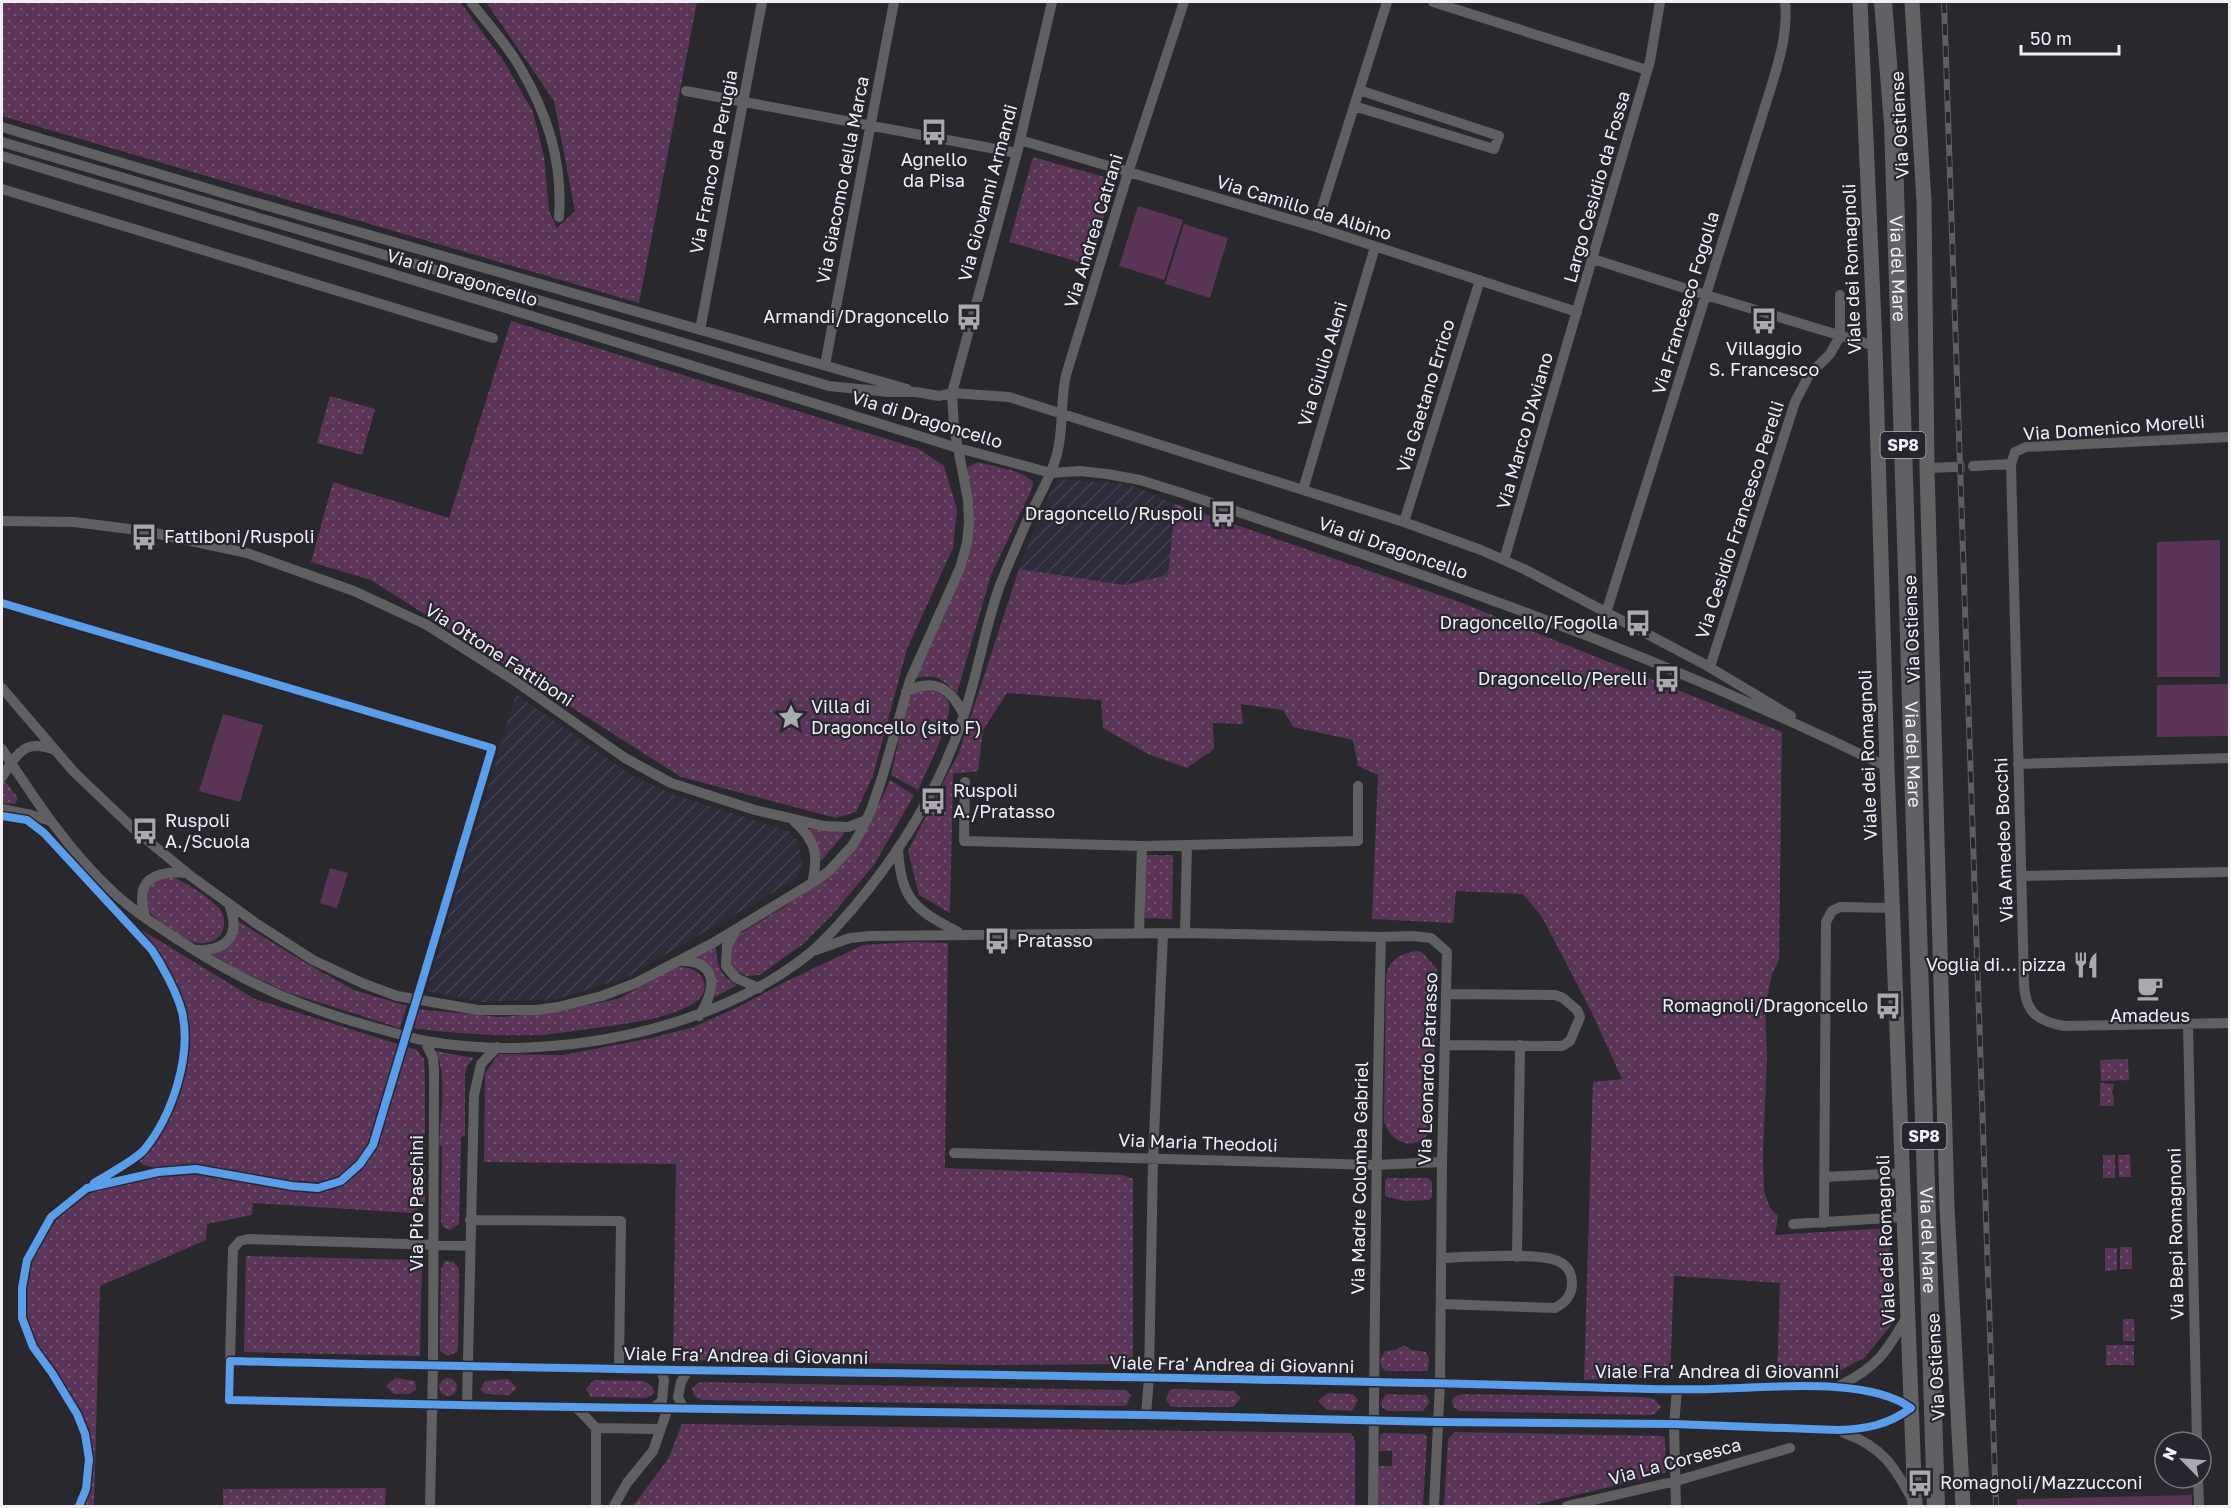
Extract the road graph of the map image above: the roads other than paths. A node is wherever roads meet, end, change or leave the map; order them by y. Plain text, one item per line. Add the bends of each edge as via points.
1 (471, 2) edge
2 (762, 2) edge
3 (894, 2) edge
4 (1052, 2) edge
5 (1185, 2) edge
6 (1387, 2) edge
7 (1433, 2) edge
8 (1660, 2) edge
9 (1785, 2) edge
10 (1860, 2) edge
11 (1883, 2) edge
12 (1892, 2) edge
13 (1912, 2) edge
14 (1453, 4) edge
15 (1647, 70) junction
16 (1359, 90) junction
17 (686, 91) dead end
18 (742, 102) junction
19 (1354, 106) junction
20 (1893, 124) junction
21 (870, 126) junction
22 (2, 127) edge
23 (1020, 140) junction
24 (2, 142) edge
25 (1017, 153) junction
26 (2, 156) edge
27 (1128, 173) junction
28 (2, 189) edge
29 (559, 217) dead end
30 (1316, 227) junction
31 (1375, 247) junction
32 (1593, 258) junction
33 (1480, 280) junction
34 (1840, 295) dead end
35 (1706, 296) junction
36 (1577, 312) junction
37 (700, 330) junction
38 (1840, 336) junction
39 (493, 338) dead end
40 (1875, 346) junction
41 (825, 365) junction
42 (916, 392) junction
43 (952, 393) junction
44 (1062, 414) junction
45 (2229, 437) edge
46 (958, 448) junction
47 (2011, 464) junction
48 (1973, 466) tunnel mouth
49 (1955, 467) tunnel mouth
50 (1927, 468) junction
51 (1051, 473) junction
52 (1303, 490) junction
53 (2, 521) edge
54 (1404, 522) junction
55 (1504, 560) junction
56 (1606, 613) junction
57 (1710, 667) junction
58 (2, 688) edge
59 (906, 692) junction
60 (964, 715) junction
61 (1830, 739) junction
62 (2, 749) edge
63 (55, 750) junction
64 (2229, 758) edge
65 (11, 763) junction
66 (2018, 764) junction
67 (1887, 767) junction
68 (2, 777) edge
69 (965, 782) dead end
70 (1358, 786) dead end
71 (2, 809) edge
72 (791, 819) junction
73 (867, 820) junction
74 (51, 822) junction
75 (1187, 844) junction
76 (1142, 846) junction
77 (898, 848) junction
78 (2229, 872) edge
79 (187, 873) junction
80 (2021, 876) junction
81 (812, 883) junction
82 (228, 903) junction
83 (1892, 908) junction
84 (145, 916) junction
85 (739, 927) junction
86 (1139, 933) junction
87 (1185, 933) junction
88 (961, 934) junction
89 (1163, 934) junction
90 (1381, 938) junction
91 (195, 951) junction
92 (812, 952) junction
93 (679, 961) junction
94 (759, 988) junction
95 (1447, 994) junction
96 (699, 1016) junction
97 (2229, 1023) edge
98 (2188, 1024) junction
99 (425, 1041) junction
100 (1445, 1045) junction
101 (1520, 1045) junction
102 (497, 1047) junction
103 (954, 1152) dead end
104 (1153, 1159) junction
105 (1442, 1162) junction
106 (1375, 1165) junction
107 (1903, 1173) junction
108 (1824, 1178) junction
109 (1904, 1217) junction
110 (471, 1220) junction
111 (1824, 1222) junction
112 (1793, 1224) dead end
113 (434, 1245) junction
114 (470, 1246) junction
115 (1517, 1257) junction
116 (1441, 1258) junction
117 (1441, 1304) junction
118 (1908, 1315) junction
119 (230, 1361) junction
120 (433, 1366) junction
121 (468, 1366) junction
122 (619, 1368) junction
123 (661, 1369) junction
124 (688, 1370) junction
125 (1149, 1378) junction
126 (1376, 1382) junction
127 (1440, 1383) junction
128 (1838, 1387) junction
129 (1677, 1390) junction
130 (433, 1404) junction
131 (467, 1404) junction
132 (576, 1407) junction
133 (653, 1408) junction
134 (668, 1408) junction
135 (684, 1408) junction
136 (1911, 1408) junction
137 (1146, 1415) junction
138 (1374, 1419) junction
139 (1439, 1422) junction
140 (1674, 1424) junction
141 (596, 1428) junction
142 (659, 1429) junction
143 (1838, 1430) junction
144 (2198, 1430) edge
145 (1790, 1448) dead end
146 (1676, 1481) junction
147 (2198, 1490) edge
148 (1915, 1505) edge
149 (430, 1506) edge
150 (596, 1506) edge
151 (614, 1506) edge
152 (1373, 1506) edge
153 (1434, 1506) edge
154 (1567, 1506) edge
155 (1676, 1506) edge
156 (1936, 1506) edge
157 (1963, 1506) edge
158 (2199, 1506) edge

1 - 29 street via 518,63 549,125 560,182
2 - 18 street, Via Franco da Perugia
3 - 21 street, Via Giacomo della Marca
4 - 23 street, Via Giovanni Armandi
5 - 27 street, Via Andrea Catrani
6 - 16 street
7 - 14 street
8 - 15 street, Largo Cesidio da Fossa
9 - 35 street, Via Francesco Fogolla via 1786,24 1779,59
10 - 40 main road, Viale dei Romagnoli
11 - 20 main road, Via del Mare / SP8
12 - 20 main road
13 - 50 main road, Via Ostiense via 1924,201
14 - 15 street
15 - 32 street, Largo Cesidio da Fossa
16 - 19 street
16 - 19 street via 1498,136 1494,149
17 - 18 street
18 - 21 street
18 - 37 street, Via Franco da Perugia
19 - 30 street
20 - 156 main road, Via del Mare / SP8
21 - 25 street
21 - 41 street, Via Giacomo della Marca
22 - 37 street, Via di Dragoncello
23 - 25 street, Via Giovanni Armandi
23 - 27 street, Via Camillo da Albino
24 - 42 street, Via di Dragoncello via 829,386
25 - 43 street, Via Giovanni Armandi
26 - 46 street, Via di Dragoncello
27 - 30 street, Via Camillo da Albino
27 - 44 street, Via Andrea Catrani via 1066,375
28 - 39 street
30 - 31 street, Via Camillo da Albino
31 - 33 street, Via Camillo da Albino
31 - 52 street, Via Giulio Aleni
32 - 35 street
32 - 36 street, Largo Cesidio da Fossa
33 - 36 street, Via Camillo da Albino
33 - 54 street, Via Gaetano Errico
34 - 38 street
35 - 38 street
35 - 56 street, Via Francesco Fogolla
36 - 55 street, Via Marco D'Aviano
37 - 41 street, Via di Dragoncello
38 - 40 street
38 - 57 street, Via Cesidio Francesco Perelli via 1830,354 1804,383 1795,402
40 - 67 main road, Viale dei Romagnoli
41 - 42 street, Via di Dragoncello
42 - 43 street, Via di Dragoncello via 939,396
43 - 44 street, Via di Dragoncello via 1009,397
43 - 46 street, Via Giovanni Armandi
44 - 51 street, Via Andrea Catrani
44 - 52 street, Via di Dragoncello
45 - 47 street, Via Domenico Morelli via 2026,447 2015,452
46 - 51 street, Via di Dragoncello
46 - 59 street, Via Giovanni Armandi via 968,500 967,543
47 - 48 street, Via Domenico Morelli
47 - 66 street, Via Amedeo Bocchi
49 - 50 street
50 - 157 main road, Via Ostiense via 1947,1207
51 - 60 street, Via Andrea Catrani via 999,589
51 - 61 street, Via di Dragoncello via 1080,471 1125,477 1196,498 1520,610
52 - 54 street, Via di Dragoncello
53 - 72 street, Via Ottone Fattiboni via 74,522 146,531 247,553 354,591 427,625 625,758 671,783
54 - 55 street, Via di Dragoncello
55 - 56 street, Via di Dragoncello
56 - 57 street, Via di Dragoncello
57 - 61 street, Via di Dragoncello
58 - 63 street
59 - 60 street via 922,686 940,687 952,694
59 - 73 street, Via Giovanni Armandi
60 - 77 street, Via Andrea Catrani via 939,776
61 - 67 street, Via di Dragoncello
62 - 65 street
63 - 65 street via 32,745
63 - 79 street via 136,831
64 - 66 street
65 - 68 street
65 - 74 street
66 - 80 street, Via Amedeo Bocchi
67 - 83 main road, Viale dei Romagnoli
69 - 76 street via 964,841
70 - 75 street via 1358,841
71 - 74 street
72 - 73 street, Via Ottone Fattiboni via 843,828
72 - 81 street via 806,833 814,848 816,866
73 - 81 street, Via Giovanni Armandi via 846,853
74 - 84 street via 115,894
75 - 76 street
75 - 87 street
76 - 86 street
77 - 88 street, Via Leonardo Patrasso via 900,873 912,902 927,916
77 - 92 street, Via Andrea Catrani
78 - 80 street
79 - 82 street
79 - 84 street via 161,873 148,882 141,896
80 - 98 street, Via Amedeo Bocchi via 2024,993 2034,1014 2064,1026
81 - 85 street, Via Giovanni Armandi
82 - 91 street via 234,922 227,943 217,949
82 - 93 street, Via Giovanni Armandi via 313,960 354,980 397,996 453,1007 511,1012 558,1007 614,992
83 - 107 main road, Viale dei Romagnoli
83 - 108 street via 1840,907 1827,917
84 - 91 street
85 - 93 street, Via Giovanni Armandi
85 - 94 street via 728,942 726,966 740,981
86 - 88 street, Via Leonardo Patrasso
86 - 89 street, Via Leonardo Patrasso
87 - 89 street, Via Leonardo Patrasso
87 - 90 street, Via Leonardo Patrasso
88 - 92 street, Via Leonardo Patrasso via 850,938
89 - 104 street
90 - 95 street, Via Leonardo Patrasso via 1431,938 1448,952
90 - 106 street, Via Madre Colomba Gabriel
91 - 99 street via 287,1000
92 - 94 street
93 - 96 street via 700,965 711,977 710,998
94 - 96 street
95 - 100 street, Via Leonardo Patrasso
95 - 101 street via 1555,995 1577,1010 1578,1026 1570,1041 1562,1046
96 - 102 street via 606,1038 546,1046
97 - 98 street, Via Amedeo Bocchi
98 - 144 street, Via Bepi Romagnoni
99 - 102 street
99 - 113 street, Via Pio Paschini via 435,1070
100 - 101 street
100 - 105 street, Via Leonardo Patrasso
101 - 115 street
102 - 110 street via 484,1060 475,1083
103 - 104 street, Via Maria Theodoli
104 - 106 street, Via Maria Theodoli
104 - 125 street
105 - 106 street, Via Maria Theodoli
105 - 116 street, Via Leonardo Patrasso
106 - 126 street, Via Madre Colomba Gabriel
107 - 108 street
107 - 109 main road, Viale dei Romagnoli
108 - 111 street
109 - 111 street
109 - 118 main road, Viale dei Romagnoli
110 - 114 street
110 - 122 street via 621,1221
111 - 112 street
113 - 114 street
113 - 119 street via 240,1241 233,1249
113 - 120 street, Via Pio Paschini
114 - 121 street
115 - 116 street
115 - 117 street via 1548,1257 1565,1264 1572,1284 1567,1300 1555,1308
116 - 117 street, Via Leonardo Patrasso
117 - 127 street, Via Leonardo Patrasso
118 - 128 street, Viale Fra' Andrea di Giovanni via 1876,1363
118 - 136 main road, Viale dei Romagnoli
119 - 120 street, Viale Fra' Andrea di Giovanni
119 - 130 street via 230,1400
120 - 121 street, Viale Fra' Andrea di Giovanni
120 - 130 street, Via Pio Paschini
121 - 122 street, Viale Fra' Andrea di Giovanni
121 - 131 street
122 - 123 street, Viale Fra' Andrea di Giovanni
123 - 124 street, Viale Fra' Andrea di Giovanni
123 - 133 street via 662,1401
124 - 125 street, Viale Fra' Andrea di Giovanni
124 - 135 street via 678,1397
125 - 126 street, Viale Fra' Andrea di Giovanni
125 - 137 street
126 - 127 street, Viale Fra' Andrea di Giovanni
126 - 138 street, Via Madre Colomba Gabriel
127 - 129 street, Viale Fra' Andrea di Giovanni
127 - 139 street, Via Leonardo Patrasso
128 - 129 street, Viale Fra' Andrea di Giovanni
128 - 136 street, Viale Fra' Andrea di Giovanni via 1884,1394
129 - 140 street
130 - 131 street
130 - 149 street, Via Pio Paschini
131 - 132 street
132 - 133 street
132 - 141 street
133 - 134 street
134 - 135 street
134 - 142 street
135 - 137 street
136 - 143 street via 1881,1425
136 - 148 main road, Viale dei Romagnoli
137 - 138 street
138 - 139 street
138 - 152 street, Via Madre Colomba Gabriel
139 - 140 street
139 - 153 street, Via Leonardo Patrasso
140 - 143 street
140 - 146 street
141 - 142 street
141 - 150 street
142 - 151 street via 653,1450
143 - 148 street via 1862,1439 1884,1455
145 - 146 street, Via La Corsesca
146 - 154 street, Via La Corsesca
146 - 155 street
147 - 158 street

